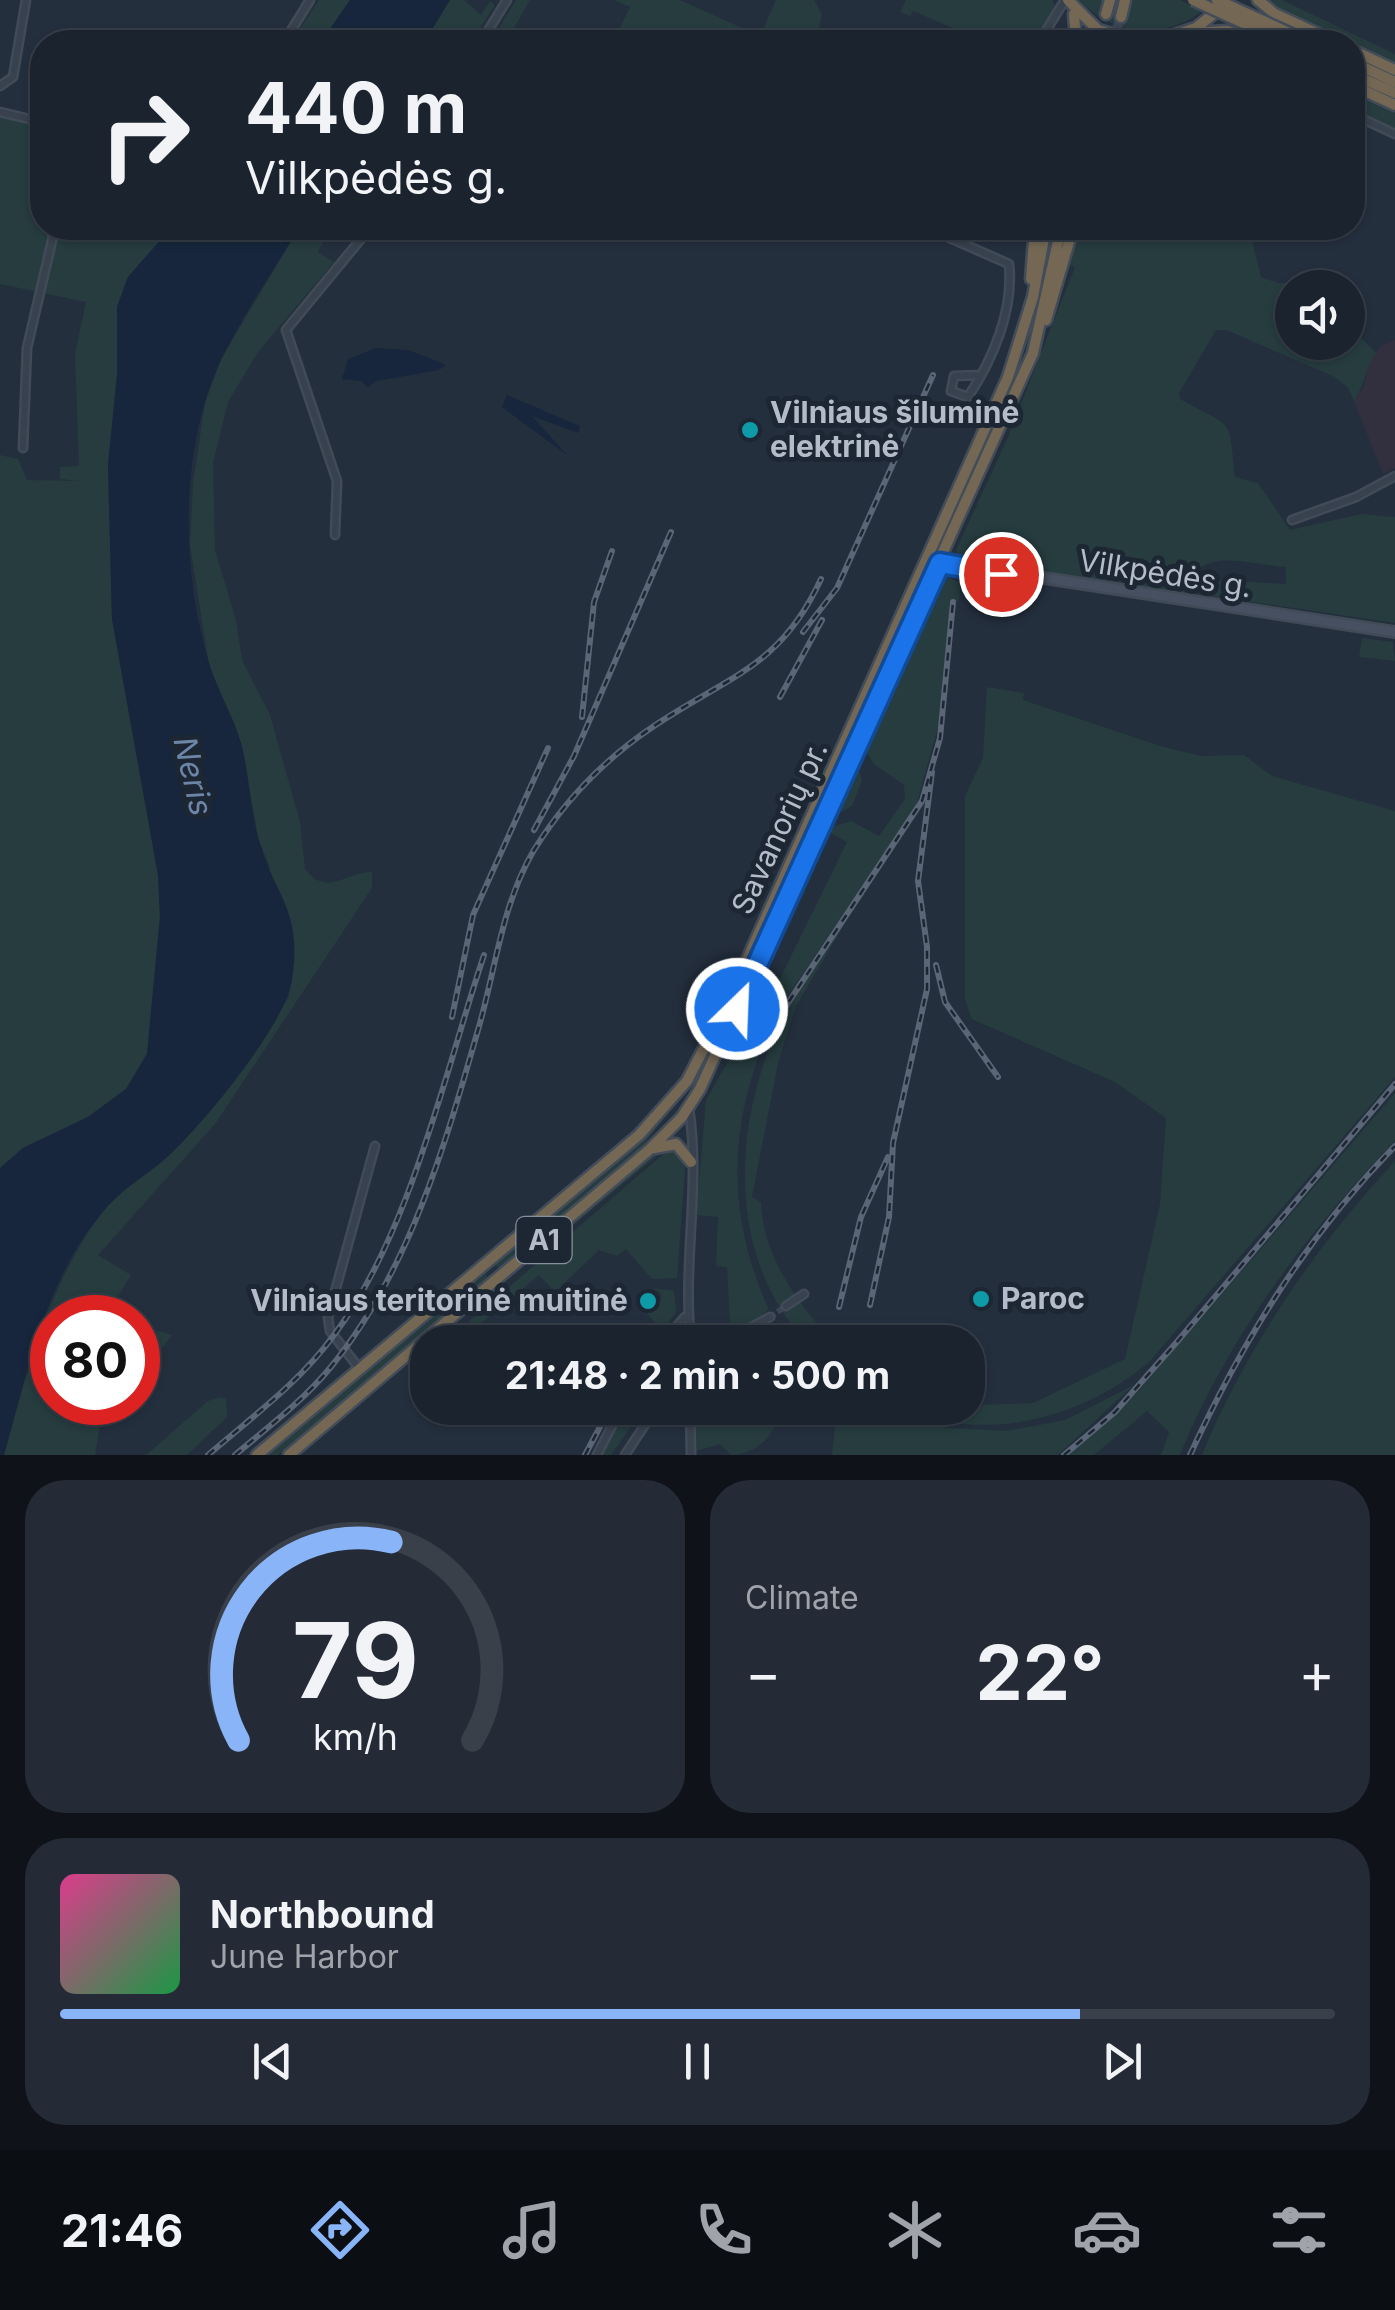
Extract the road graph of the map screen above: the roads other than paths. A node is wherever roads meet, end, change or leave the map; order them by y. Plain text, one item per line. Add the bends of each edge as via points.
1 (26, 0) edge
2 (310, 0) edge
3 (508, 0) edge
4 (1110, 0) edge
5 (1125, 0) edge
6 (1193, 0) edge
7 (1217, 0) edge
8 (1227, 0) edge
9 (1258, 0) edge
10 (1068, 3) edge
11 (1106, 14) tunnel mouth
12 (1059, 15) junction
13 (1121, 16) tunnel mouth
14 (1077, 27) junction
15 (291, 30) edge
16 (489, 30) edge
17 (1048, 30) edge
18 (1077, 30) edge
19 (1098, 30) edge
20 (1191, 30) edge
21 (1259, 30) edge
22 (1283, 30) edge
23 (1310, 30) edge
24 (1365, 56) edge
25 (1365, 68) edge
26 (1395, 70) edge
27 (1365, 80) edge
28 (1395, 82) edge
29 (0, 86) edge
30 (1365, 91) edge
31 (1395, 93) edge
32 (1395, 105) edge
33 (0, 112) edge
34 (30, 119) edge
35 (1365, 120) edge
36 (1395, 134) edge
37 (52, 240) edge
38 (360, 240) edge
39 (960, 240) edge
40 (1034, 240) edge
41 (1044, 240) edge
42 (1058, 240) edge
43 (1070, 240) edge
44 (1028, 315) junction
45 (1033, 353) junction
46 (980, 374) junction
47 (22, 448) dead end
48 (1395, 476) edge
49 (1292, 520) dead end
50 (334, 535) dead end
51 (934, 562) junction
52 (1395, 632) edge
53 (679, 1092) junction
54 (688, 1108) junction
55 (374, 1146) dead end
56 (649, 1150) junction
57 (692, 1162) junction
58 (488, 1262) junction
59 (502, 1275) junction
60 (804, 1294) dead end
61 (786, 1306) tunnel mouth
62 (686, 1316) junction
63 (770, 1317) tunnel mouth
64 (677, 1325) edge
65 (688, 1325) edge
66 (755, 1325) edge
67 (360, 1369) junction
68 (612, 1425) edge
69 (645, 1425) edge
70 (690, 1425) edge
71 (257, 1455) edge
72 (289, 1455) edge
73 (597, 1455) edge
74 (625, 1455) edge
75 (691, 1455) edge

1 - 29 street via 12,76
2 - 15 street
3 - 16 street
4 - 11 highway
5 - 13 highway
6 - 21 highway, bridge
7 - 22 highway, bridge
8 - 20 highway
9 - 23 highway
10 - 12 street
10 - 14 highway
10 - 19 highway
12 - 14 street via 1071,15
12 - 17 street
14 - 18 highway
24 - 26 highway
25 - 28 highway
27 - 31 highway
30 - 32 highway
33 - 34 street
35 - 36 street
37 - 47 street via 27,348
38 - 50 street via 286,330 337,481
39 - 46 street via 1009,264 1004,321
40 - 44 highway
41 - 44 highway, Savanorių pr. / A1
42 - 45 highway, Savanorių pr. / A1
43 - 45 highway
44 - 51 highway, Savanorių pr. / A1
45 - 51 highway, Savanorių pr. / A1
46 - 46 street via 968,397 951,390 954,376
48 - 49 street
51 - 52 main road, Vilkpėdės g.
51 - 53 highway, Savanorių pr. / A1 via 716,1028
51 - 54 highway, Savanorių pr. / A1 via 722,1050
53 - 54 highway
53 - 58 highway, Savanorių pr. / A1 via 639,1135
54 - 56 highway, Savanorių pr. / A1
54 - 57 street
55 - 67 street via 328,1317 330,1331
56 - 57 highway via 676,1144
56 - 59 highway, Savanorių pr. / A1
57 - 62 street
58 - 59 highway via 490,1274
58 - 67 highway, Savanorių pr. / A1
59 - 72 highway, Savanorių pr. / A1
60 - 61 street
62 - 64 street
62 - 65 street
63 - 66 street
67 - 71 highway, Savanorių pr. / A1
68 - 73 street
69 - 74 street
70 - 75 street

